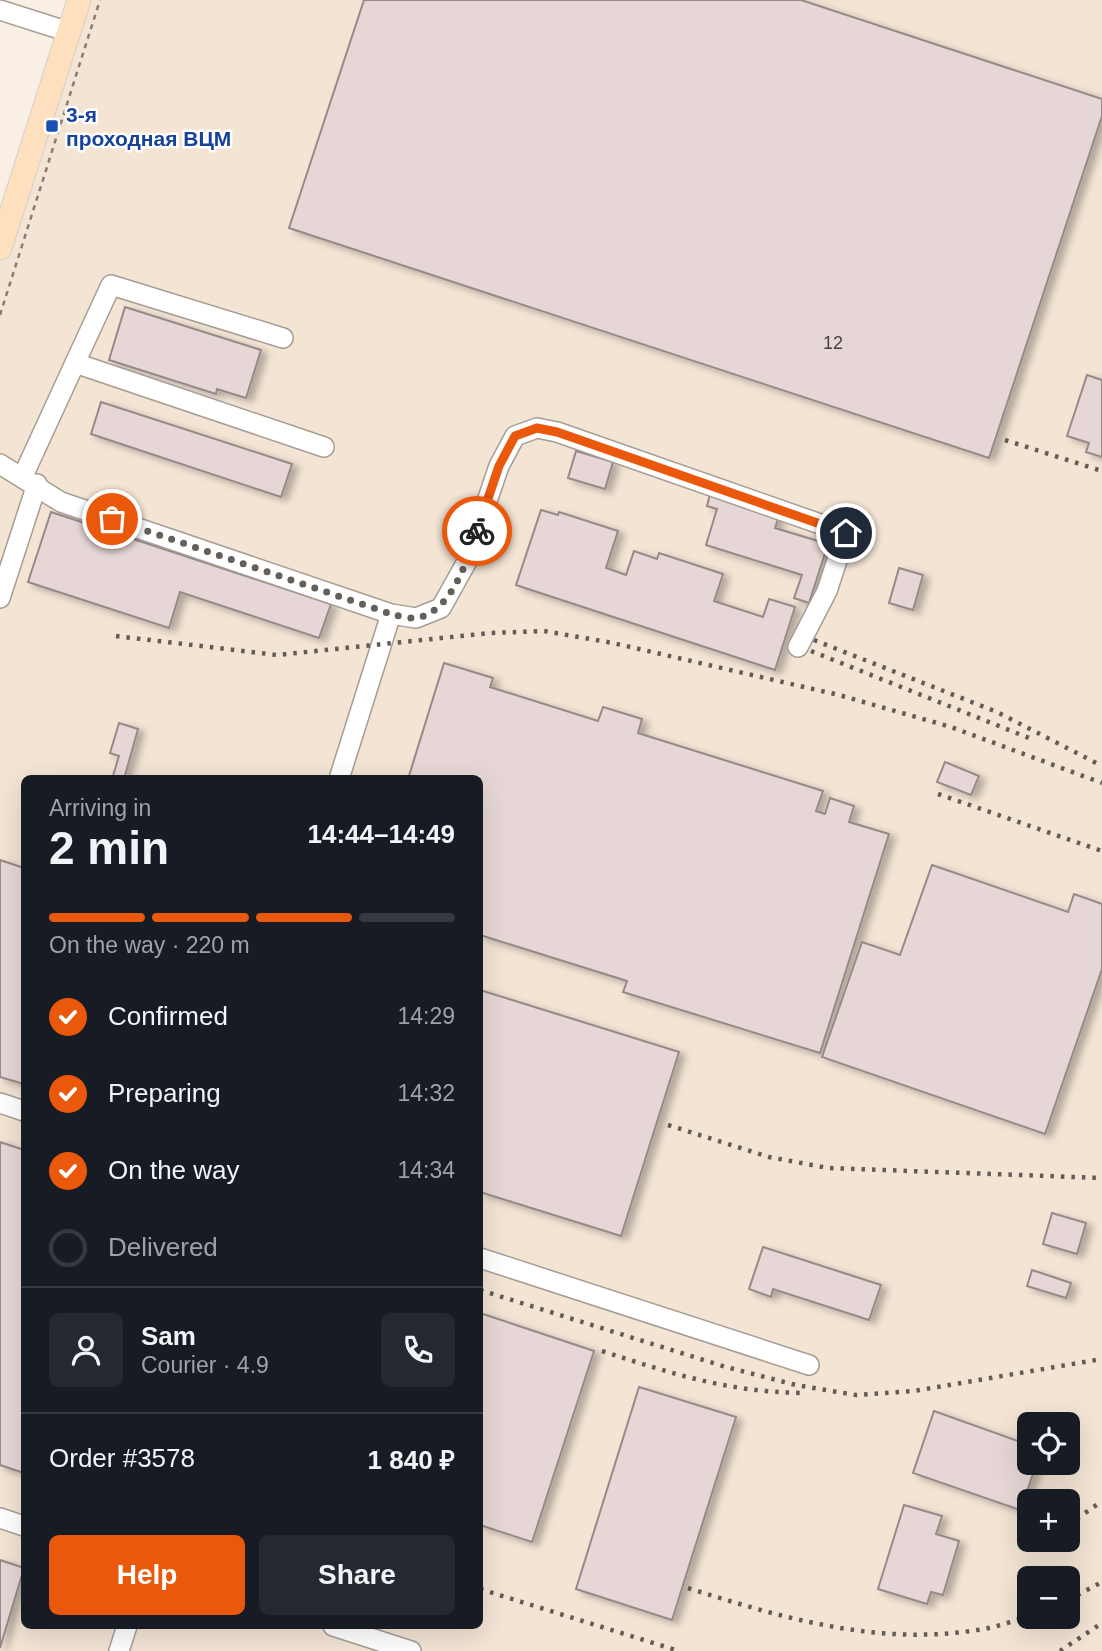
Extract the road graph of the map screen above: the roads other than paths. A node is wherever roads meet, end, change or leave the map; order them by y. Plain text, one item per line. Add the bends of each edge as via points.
1 (79, 0) edge
2 (0, 10) edge
3 (69, 32) junction
4 (4, 224) edge
5 (0, 248) edge
6 (283, 338) dead end
7 (75, 363) junction
8 (324, 447) dead end
9 (0, 464) edge
10 (30, 480) junction
11 (0, 598) edge
12 (391, 614) junction
13 (798, 648) dead end
14 (340, 775) edge
15 (0, 1103) edge
16 (21, 1110) edge
17 (483, 1259) edge
18 (809, 1365) dead end
19 (0, 1518) edge
20 (21, 1525) edge
21 (126, 1629) edge
22 (342, 1629) edge
23 (119, 1651) edge
24 (411, 1651) edge

1 - 3 main road
2 - 3 lane
3 - 4 main road
4 - 5 main road
6 - 7 lane via 111,285
7 - 8 lane
7 - 10 lane
9 - 10 lane
10 - 11 lane
10 - 12 lane via 61,502
12 - 13 lane via 416,618 441,608 466,562 499,466 515,436 537,428 846,533 827,591
12 - 14 lane
15 - 16 lane
17 - 18 lane
19 - 20 lane
21 - 23 lane
22 - 24 lane

